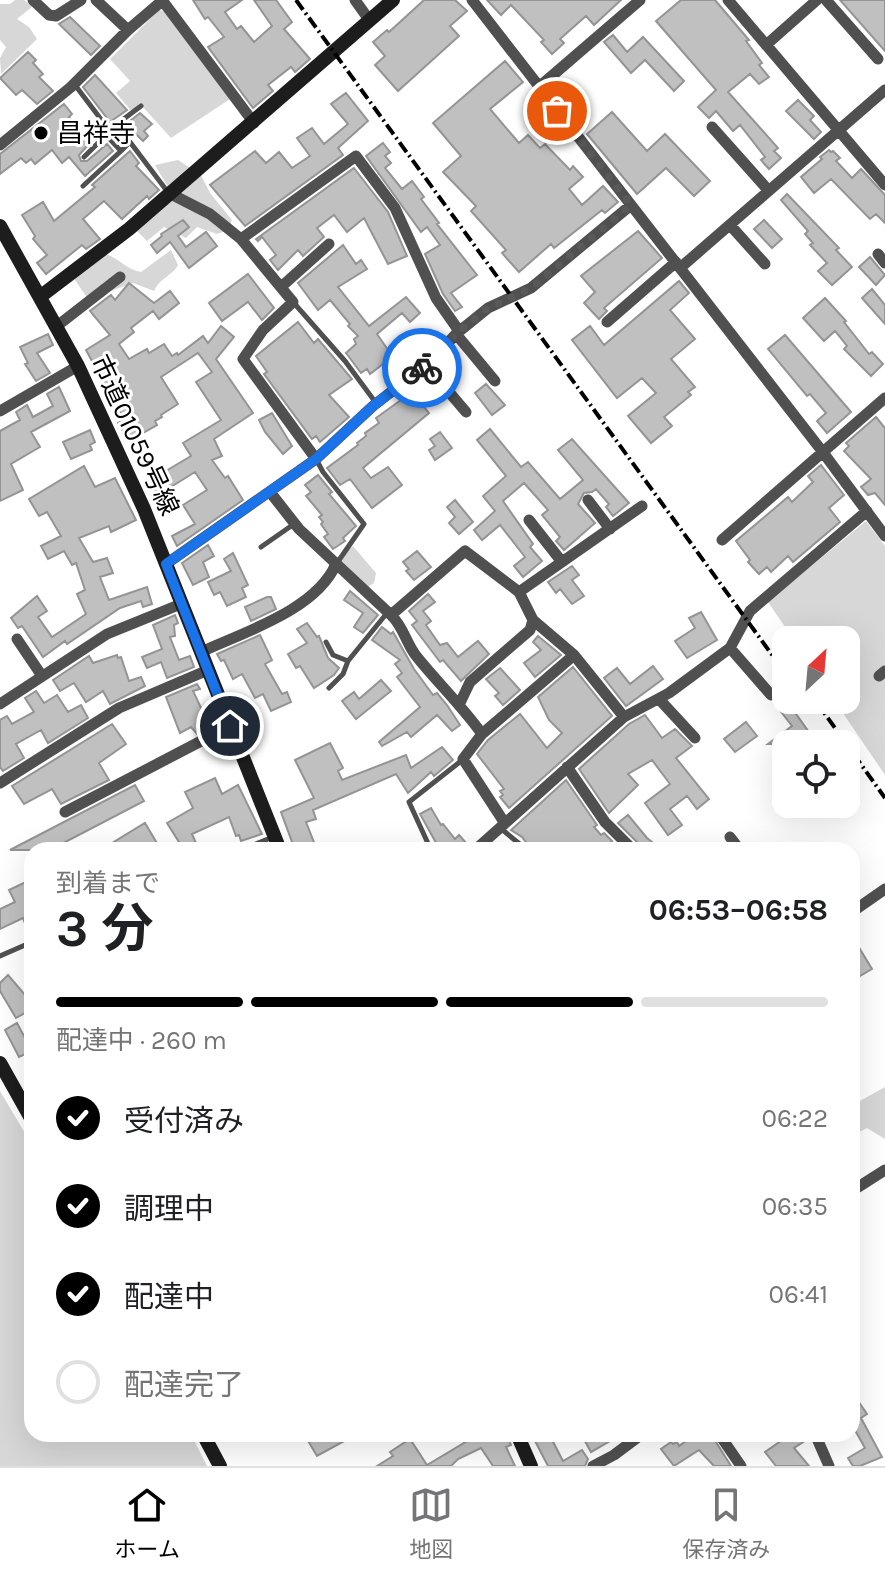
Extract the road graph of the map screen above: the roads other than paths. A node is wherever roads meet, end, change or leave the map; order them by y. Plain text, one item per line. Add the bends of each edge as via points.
1 (33, 0) edge
2 (81, 0) edge
3 (96, 0) edge
4 (355, 0) edge
5 (393, 0) edge
6 (472, 0) edge
7 (640, 0) edge
8 (728, 0) edge
9 (817, 0) edge
10 (826, 0) edge
11 (161, 1) edge
12 (370, 21) junction
13 (128, 30) junction
14 (766, 45) junction
15 (878, 59) dead end
16 (74, 84) junction
17 (539, 87) junction
18 (885, 90) edge
19 (141, 106) dead end
20 (254, 123) junction
21 (712, 127) dead end
22 (838, 130) junction
23 (108, 132) junction
24 (0, 145) edge
25 (121, 151) junction
26 (84, 157) dead end
27 (885, 185) edge
28 (83, 186) dead end
29 (769, 191) junction
30 (169, 193) junction
31 (631, 205) junction
32 (730, 225) junction
33 (0, 226) edge
34 (241, 239) junction
35 (329, 244) dead end
36 (765, 264) dead end
37 (678, 265) junction
38 (120, 277) dead end
39 (281, 287) junction
40 (41, 296) junction
41 (293, 302) junction
42 (607, 322) dead end
43 (57, 326) junction
44 (458, 332) junction
45 (426, 365) junction
46 (78, 366) junction
47 (495, 381) dead end
48 (885, 398) edge
49 (376, 403) junction
50 (0, 411) edge
51 (466, 412) dead end
52 (822, 451) junction
53 (316, 459) junction
54 (270, 492) junction
55 (588, 500) dead end
56 (642, 506) dead end
57 (867, 511) junction
58 (529, 520) dead end
59 (295, 523) junction
60 (610, 529) junction
61 (885, 536) edge
62 (722, 540) dead end
63 (261, 547) dead end
64 (562, 562) junction
65 (166, 564) junction
66 (336, 564) junction
67 (519, 592) junction
68 (181, 604) junction
69 (389, 613) junction
70 (533, 620) junction
71 (17, 639) dead end
72 (326, 642) dead end
73 (730, 648) junction
74 (201, 652) junction
75 (574, 655) junction
76 (348, 661) junction
77 (208, 670) junction
78 (42, 676) junction
79 (329, 688) dead end
80 (771, 695) dead end
81 (659, 699) junction
82 (460, 703) junction
83 (0, 704) edge
84 (624, 717) junction
85 (230, 726) junction
86 (482, 734) junction
87 (695, 738) dead end
88 (463, 759) junction
89 (567, 767) junction
90 (0, 783) edge
91 (65, 812) dead end
92 (501, 824) junction
93 (730, 837) dead end
94 (277, 842) edge
95 (427, 842) edge
96 (483, 842) edge
97 (519, 842) edge
98 (625, 842) edge
99 (734, 842) edge
100 (885, 889) edge
101 (860, 906) edge
102 (24, 946) edge
103 (0, 956) edge
104 (0, 1063) edge
105 (24, 1099) edge
106 (885, 1170) edge
107 (860, 1186) edge
108 (207, 1442) edge
109 (520, 1442) edge
110 (631, 1442) edge
111 (724, 1442) edge
112 (818, 1442) edge
113 (827, 1465) edge
114 (220, 1466) edge
115 (531, 1466) edge
116 (593, 1466) edge
117 (741, 1466) edge

1 - 2 street via 56,16
3 - 13 street
4 - 12 street
5 - 12 street
6 - 17 street
7 - 17 street
8 - 14 street
9 - 14 street
10 - 15 street
11 - 13 street
11 - 20 street
12 - 20 street
13 - 16 street
14 - 22 street
16 - 23 lane
16 - 24 street
17 - 31 street
18 - 22 street
19 - 23 lane
20 - 30 street
21 - 29 street
22 - 27 street
22 - 29 street
23 - 25 lane
23 - 26 lane
25 - 28 lane
25 - 30 lane via 130,142
29 - 32 street
30 - 34 street via 210,214
30 - 40 street
31 - 37 street
31 - 44 street via 531,288 488,308
32 - 36 street
32 - 37 street
33 - 40 street, 市道01059号線
34 - 39 street
34 - 44 street via 356,156 395,208 436,298
35 - 39 street
37 - 42 street
37 - 52 street
38 - 43 street
39 - 41 street
40 - 43 street, 市道01059号線
41 - 49 lane
41 - 53 street via 263,330 243,359
43 - 46 street, 市道01059号線
44 - 45 street
44 - 47 street
45 - 49 street
45 - 51 street
46 - 50 street
46 - 65 street, 市道01059号線
48 - 52 street
49 - 53 street
52 - 57 street
52 - 62 street
53 - 54 street
53 - 66 lane via 364,524
54 - 59 street
54 - 65 street
55 - 60 street
56 - 60 street
57 - 61 street
57 - 73 street via 750,611
58 - 64 street
59 - 63 lane
59 - 66 street
60 - 64 street
64 - 67 street
65 - 68 street, 市道01059号線
66 - 69 street
66 - 74 street via 331,576 296,608
67 - 69 street via 465,551
67 - 70 street
68 - 74 street, 市道01059号線
68 - 78 street via 107,634
69 - 76 lane
69 - 82 street via 401,624 414,654
70 - 75 street
70 - 82 street via 530,630 470,682
71 - 78 street
72 - 76 lane via 333,655
73 - 80 street
73 - 81 street
74 - 77 street, 市道01059号線
75 - 84 street
75 - 86 street
76 - 79 lane
77 - 85 street, 市道01059号線
77 - 90 street via 119,708
78 - 83 street
81 - 84 street
81 - 87 street
82 - 86 street
84 - 89 street
85 - 91 street
85 - 94 street, 市道01059号線
86 - 88 street
88 - 92 street
88 - 95 lane via 409,802
89 - 92 street
89 - 98 street
92 - 96 street
92 - 97 lane
93 - 99 street
100 - 101 street
102 - 103 lane
104 - 105 street
106 - 107 street
108 - 114 street
109 - 115 street
110 - 116 street
111 - 117 street
112 - 113 street

